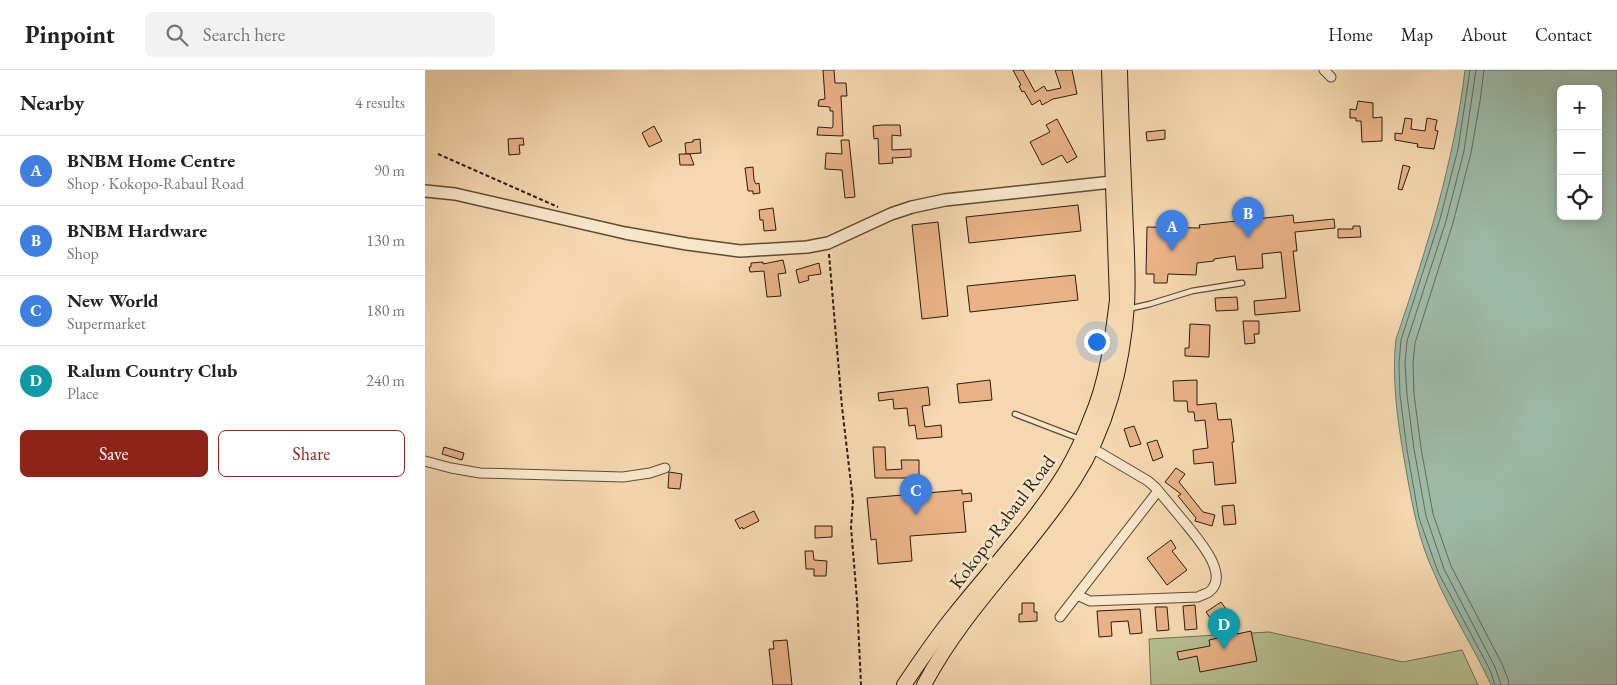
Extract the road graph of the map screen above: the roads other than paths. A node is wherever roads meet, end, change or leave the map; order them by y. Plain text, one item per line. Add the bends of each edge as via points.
1 (1109, 70) edge
2 (1120, 70) edge
3 (1324, 70) edge
4 (1331, 77) dead end
5 (1112, 182) junction
6 (425, 191) edge
7 (1242, 283) dead end
8 (1126, 310) junction
9 (1015, 414) dead end
10 (1087, 444) junction
11 (425, 461) edge
12 (665, 468) dead end
13 (1158, 490) junction
14 (1077, 595) junction
15 (1059, 617) dead end
16 (904, 685) edge
17 (924, 685) edge

1 - 5 main road, Kokopo-Rabaul Road
2 - 8 main road, Kokopo-Rabaul Road
3 - 4 street
5 - 6 street via 945,200 891,214 828,243 740,251 625,233 455,194
5 - 10 main road, Kokopo-Rabaul Road via 1117,300 1101,391
7 - 8 lane via 1192,291
8 - 10 main road, Kokopo-Rabaul Road via 1119,370 1111,395
9 - 10 lane
10 - 13 street via 1148,480
10 - 16 main road, Kokopo-Rabaul Road via 953,616
10 - 17 main road, Kokopo-Rabaul Road via 1075,479 963,624
11 - 12 street via 480,473 623,477
13 - 14 street
13 - 14 street via 1209,553 1216,579 1213,588 1209,593 1188,597 1090,601
14 - 15 street

